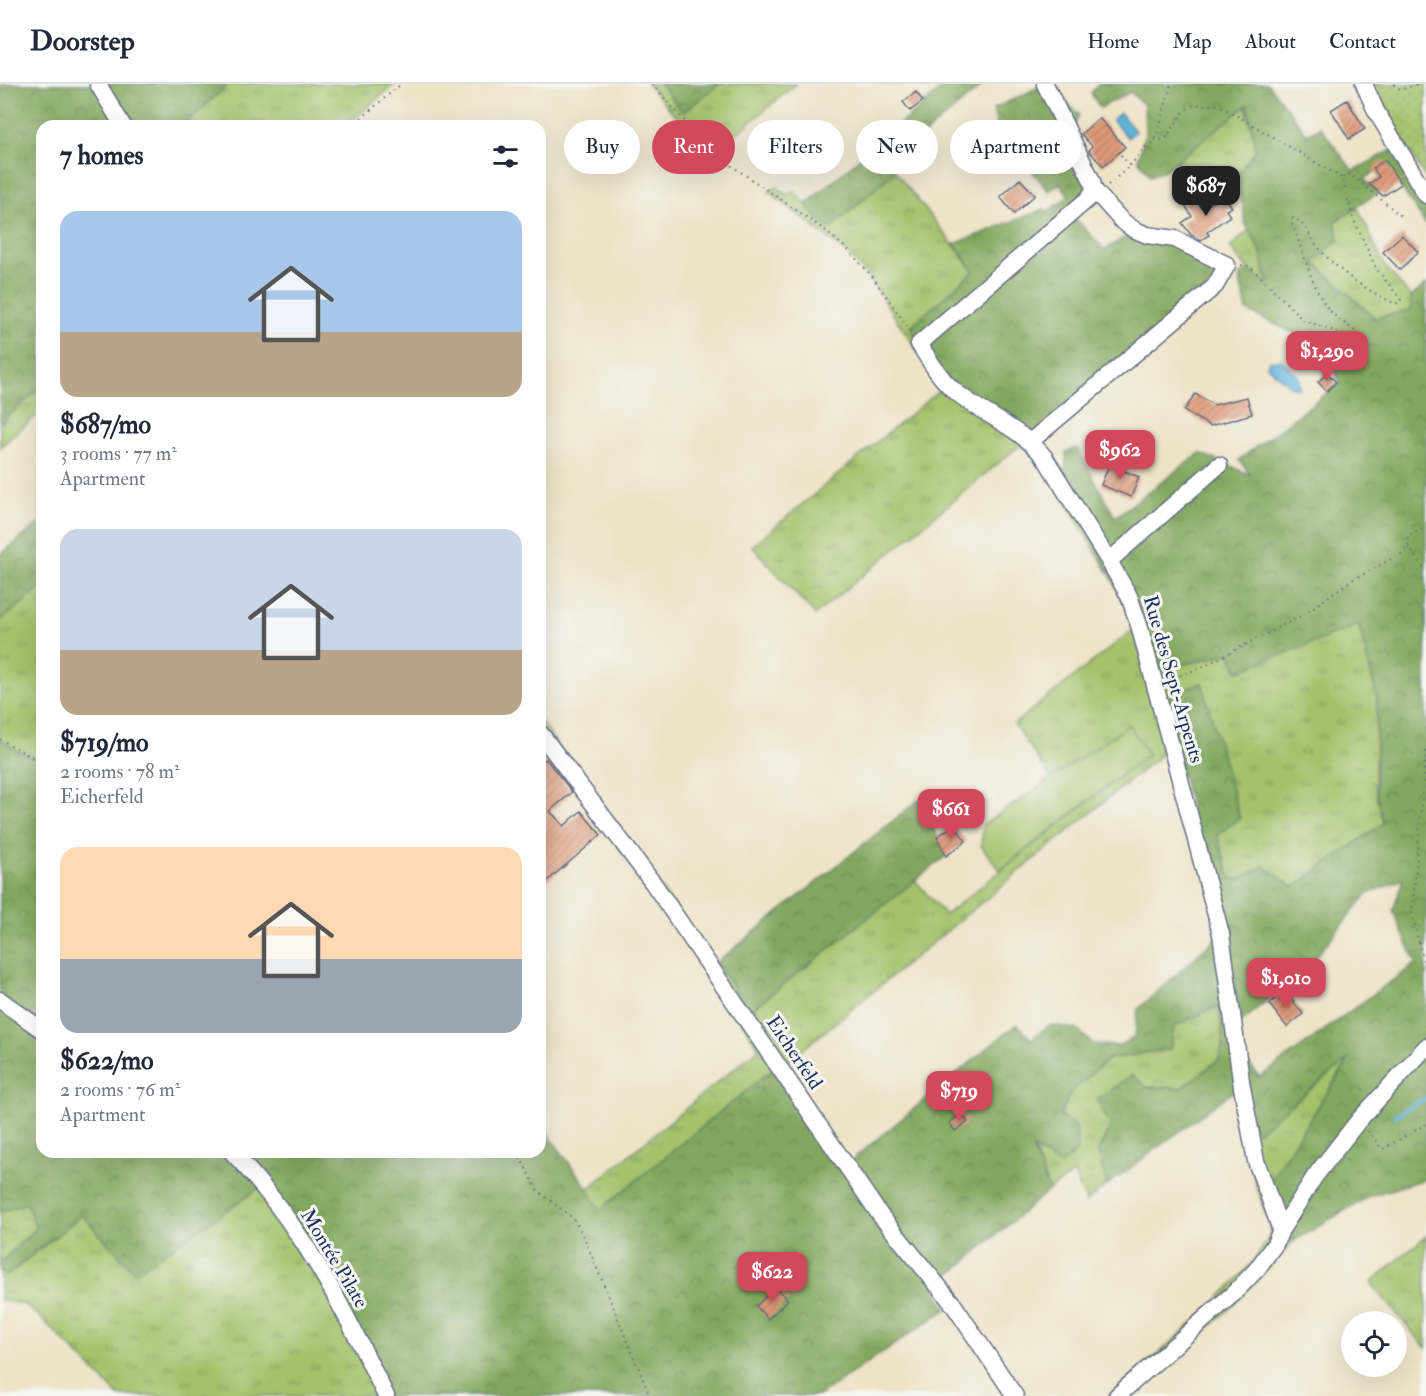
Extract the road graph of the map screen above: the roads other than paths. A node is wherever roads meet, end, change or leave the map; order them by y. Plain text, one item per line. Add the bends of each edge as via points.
1 (98, 84) edge
2 (1045, 84) edge
3 (1365, 84) edge
4 (119, 120) edge
5 (1094, 190) junction
6 (1426, 195) edge
7 (1031, 441) junction
8 (1219, 465) dead end
9 (1109, 561) junction
10 (546, 741) edge
11 (0, 1000) edge
12 (36, 1026) edge
13 (1426, 1047) edge
14 (238, 1158) edge
15 (1281, 1230) junction
16 (386, 1396) edge
17 (1015, 1396) edge
18 (1117, 1396) edge

1 - 4 street
2 - 5 street
3 - 6 street via 1376,111
5 - 7 street, Rue des Sept-Arpents via 919,344 957,393
5 - 7 street via 1133,229 1175,239 1227,264 1215,286
7 - 9 street, Rue des Sept-Arpents
8 - 9 street
9 - 15 street, Rue des Sept-Arpents via 1129,596 1139,625 1212,897 1256,1161
10 - 17 street, Eicherfeld via 652,881 880,1215 953,1304
11 - 12 street
13 - 15 street via 1359,1120 1315,1176
14 - 16 street, Montée Pilate via 264,1185 337,1294
15 - 18 street via 1275,1244 1234,1293

